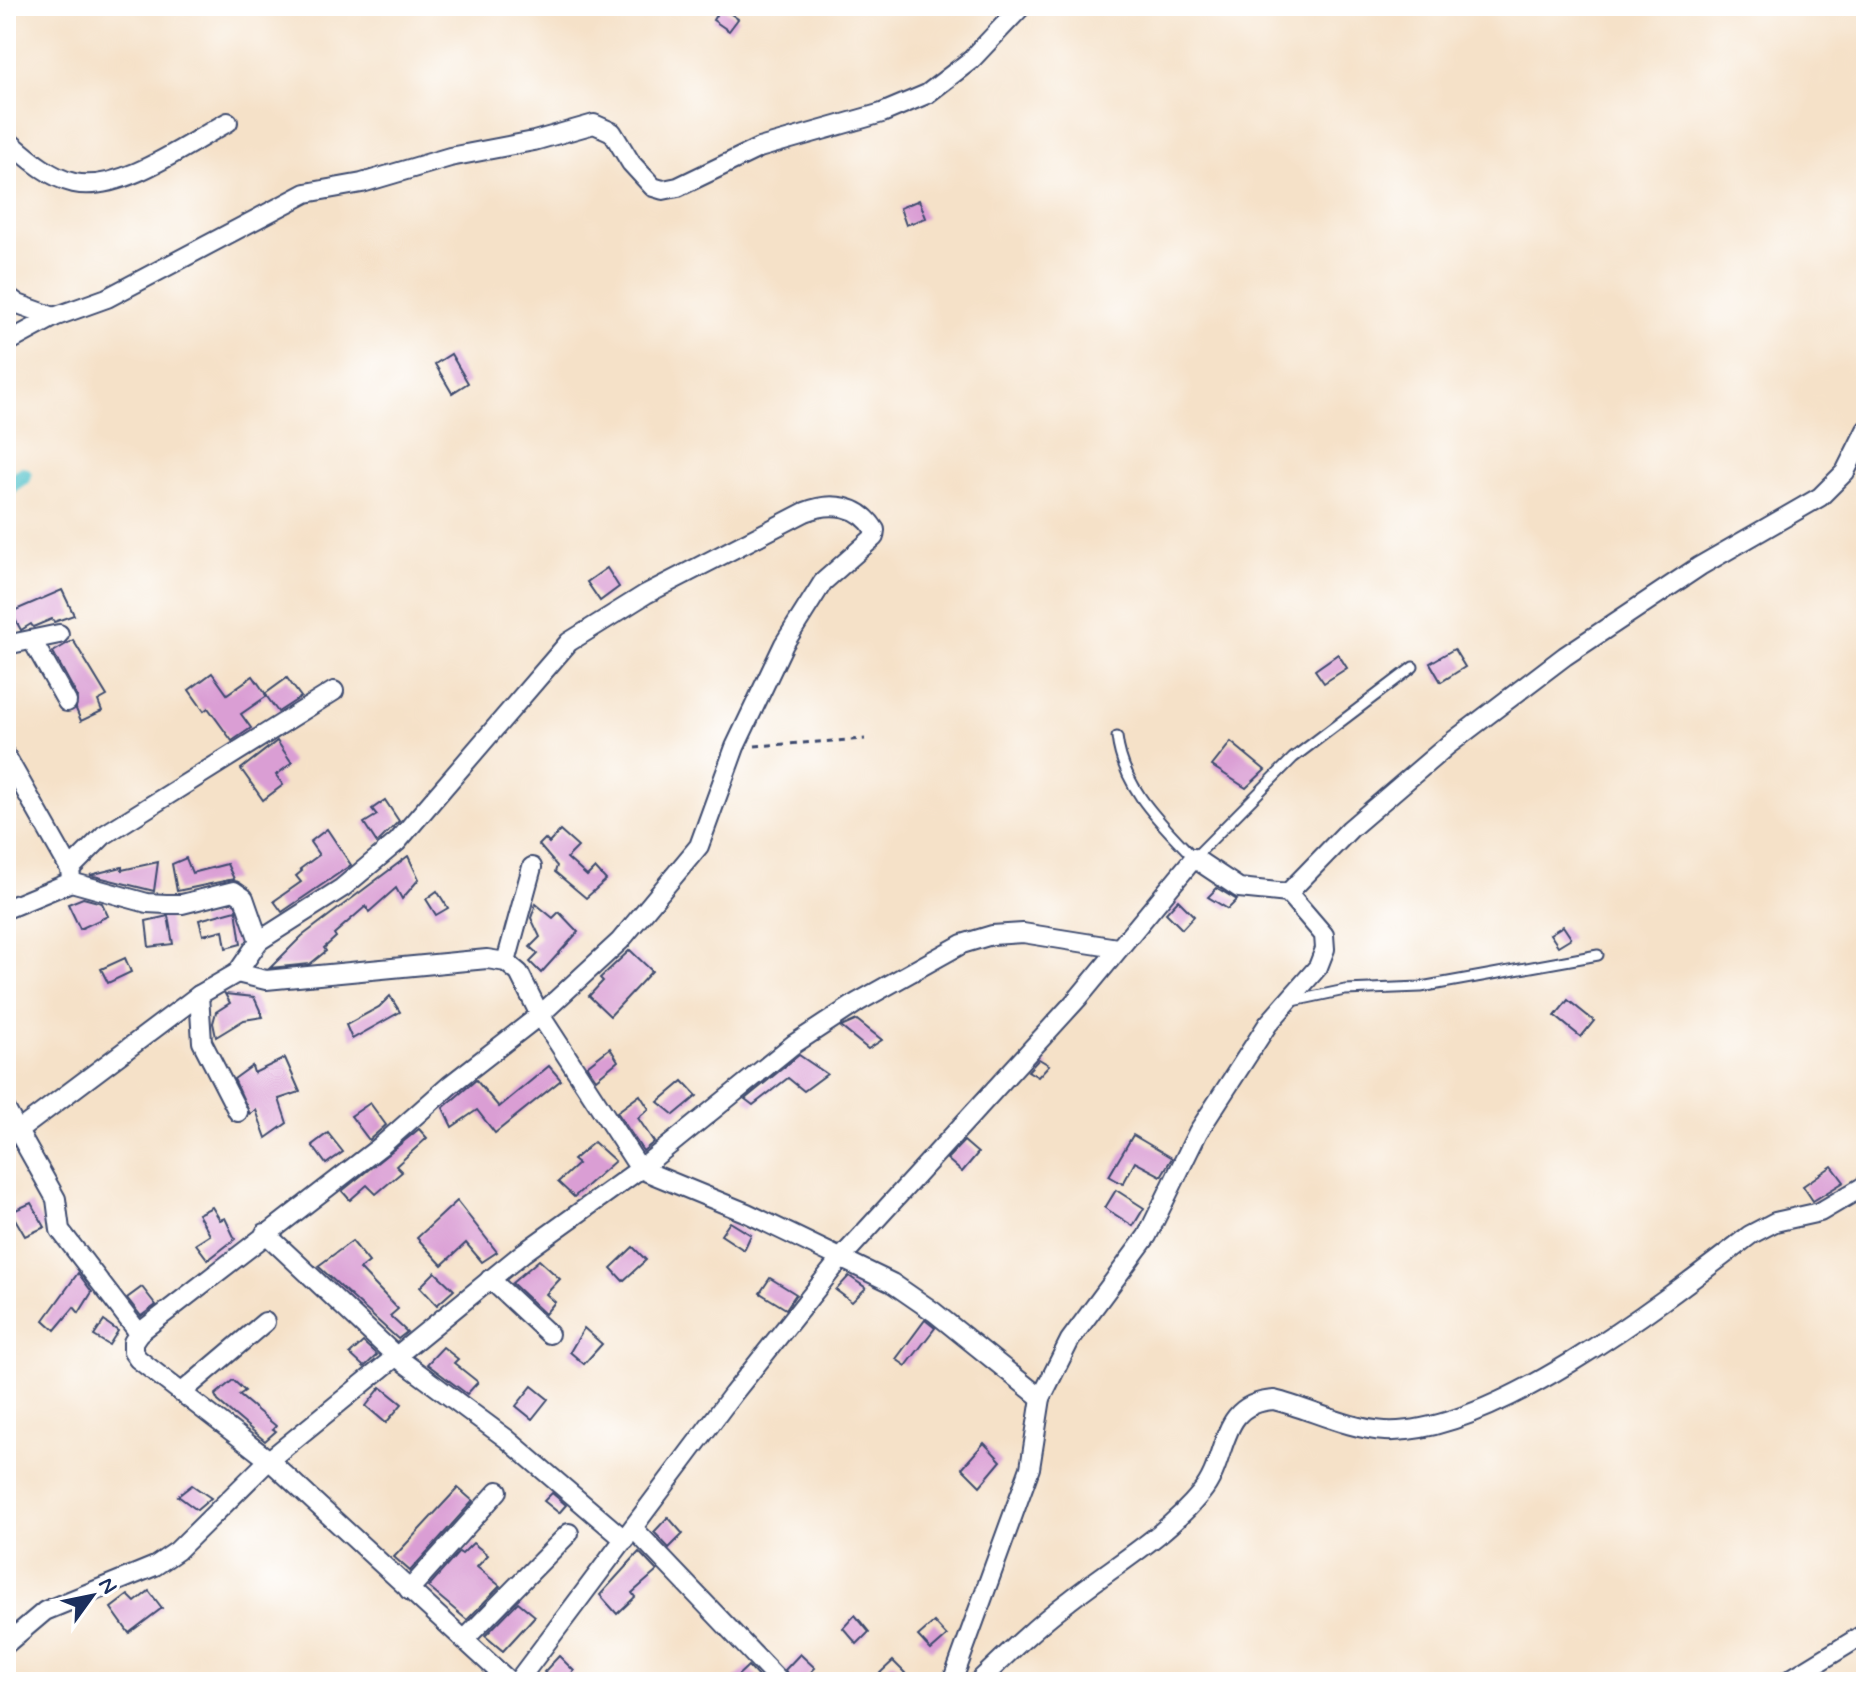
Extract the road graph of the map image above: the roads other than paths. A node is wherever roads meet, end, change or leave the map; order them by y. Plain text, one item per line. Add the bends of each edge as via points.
1 (1022, 6) edge
2 (228, 122) dead end
3 (6, 139) edge
4 (6, 295) edge
5 (54, 317) junction
6 (6, 343) edge
7 (1866, 430) edge
8 (59, 634) dead end
9 (32, 640) junction
10 (6, 645) edge
11 (1413, 667) dead end
12 (334, 691) dead end
13 (67, 702) dead end
14 (1117, 737) dead end
15 (6, 756) edge
16 (1194, 858) junction
17 (532, 867) dead end
18 (70, 875) junction
19 (1288, 893) junction
20 (6, 909) edge
21 (259, 941) junction
22 (1117, 948) junction
23 (1598, 955) dead end
24 (506, 962) junction
25 (237, 973) junction
26 (199, 995) junction
27 (1282, 1004) junction
28 (540, 1015) junction
29 (6, 1110) edge
30 (238, 1112) dead end
31 (18, 1131) junction
32 (640, 1169) junction
33 (1866, 1185) edge
34 (265, 1233) junction
35 (842, 1257) junction
36 (490, 1279) junction
37 (265, 1322) dead end
38 (139, 1333) junction
39 (549, 1334) dead end
40 (398, 1358) junction
41 (181, 1393) junction
42 (1041, 1398) junction
43 (269, 1460) junction
44 (498, 1491) dead end
45 (569, 1533) dead end
46 (629, 1534) junction
47 (409, 1590) junction
48 (1866, 1633) edge
49 (465, 1639) junction
50 (6, 1644) edge
51 (510, 1682) edge
52 (517, 1682) edge
53 (780, 1682) edge
54 (952, 1682) edge
55 (978, 1682) edge
56 (1786, 1682) edge

1 - 5 street via 971,60 927,94 882,113 759,148 678,187 653,187 612,132 594,124 306,193 107,298
2 - 3 street via 123,178 97,186 72,183 46,171
4 - 5 street
5 - 6 street
7 - 19 street via 1845,472 1820,497 1700,566 1565,656 1448,745 1361,820
8 - 9 street
9 - 10 street
9 - 13 street
11 - 16 lane via 1293,758
12 - 18 street via 104,835
14 - 16 lane via 1127,778
15 - 18 street
16 - 19 street via 1239,888
16 - 22 street
17 - 24 street
18 - 20 street
18 - 21 street via 147,903 182,904 234,891 244,898
19 - 27 street via 1324,935 1325,949 1318,967
21 - 25 street
21 - 28 street via 342,888 397,842 569,642 646,594 805,512 832,506 860,513 875,535 823,582 784,644 735,747 699,846 620,941
22 - 32 street via 1023,933 962,944 794,1044
22 - 35 street via 1079,997
23 - 27 lane via 1421,987 1345,990
24 - 25 street via 487,959 266,980
24 - 28 street via 519,973
25 - 26 street
26 - 30 street via 202,1042
26 - 31 street
27 - 42 street via 1198,1132 1147,1236 1079,1324
28 - 32 street
28 - 34 street
29 - 31 street
31 - 38 street via 56,1199 60,1230
32 - 35 street
32 - 36 street
33 - 55 street via 1820,1212 1775,1222 1750,1235 1612,1337 1472,1411 1413,1429 1385,1431 1274,1400 1245,1407 1234,1418 1206,1487 1189,1508 1068,1601
34 - 38 street
34 - 40 street
35 - 42 street via 934,1312
35 - 46 street
36 - 39 street
36 - 40 street
37 - 41 street
38 - 41 street via 133,1352
40 - 43 street
40 - 46 street
41 - 43 street
42 - 54 street via 1030,1468
43 - 47 street
43 - 50 street via 177,1551 155,1566 45,1611
44 - 47 street
45 - 49 street
46 - 52 street
46 - 53 street
47 - 49 street
48 - 56 street
49 - 51 street

